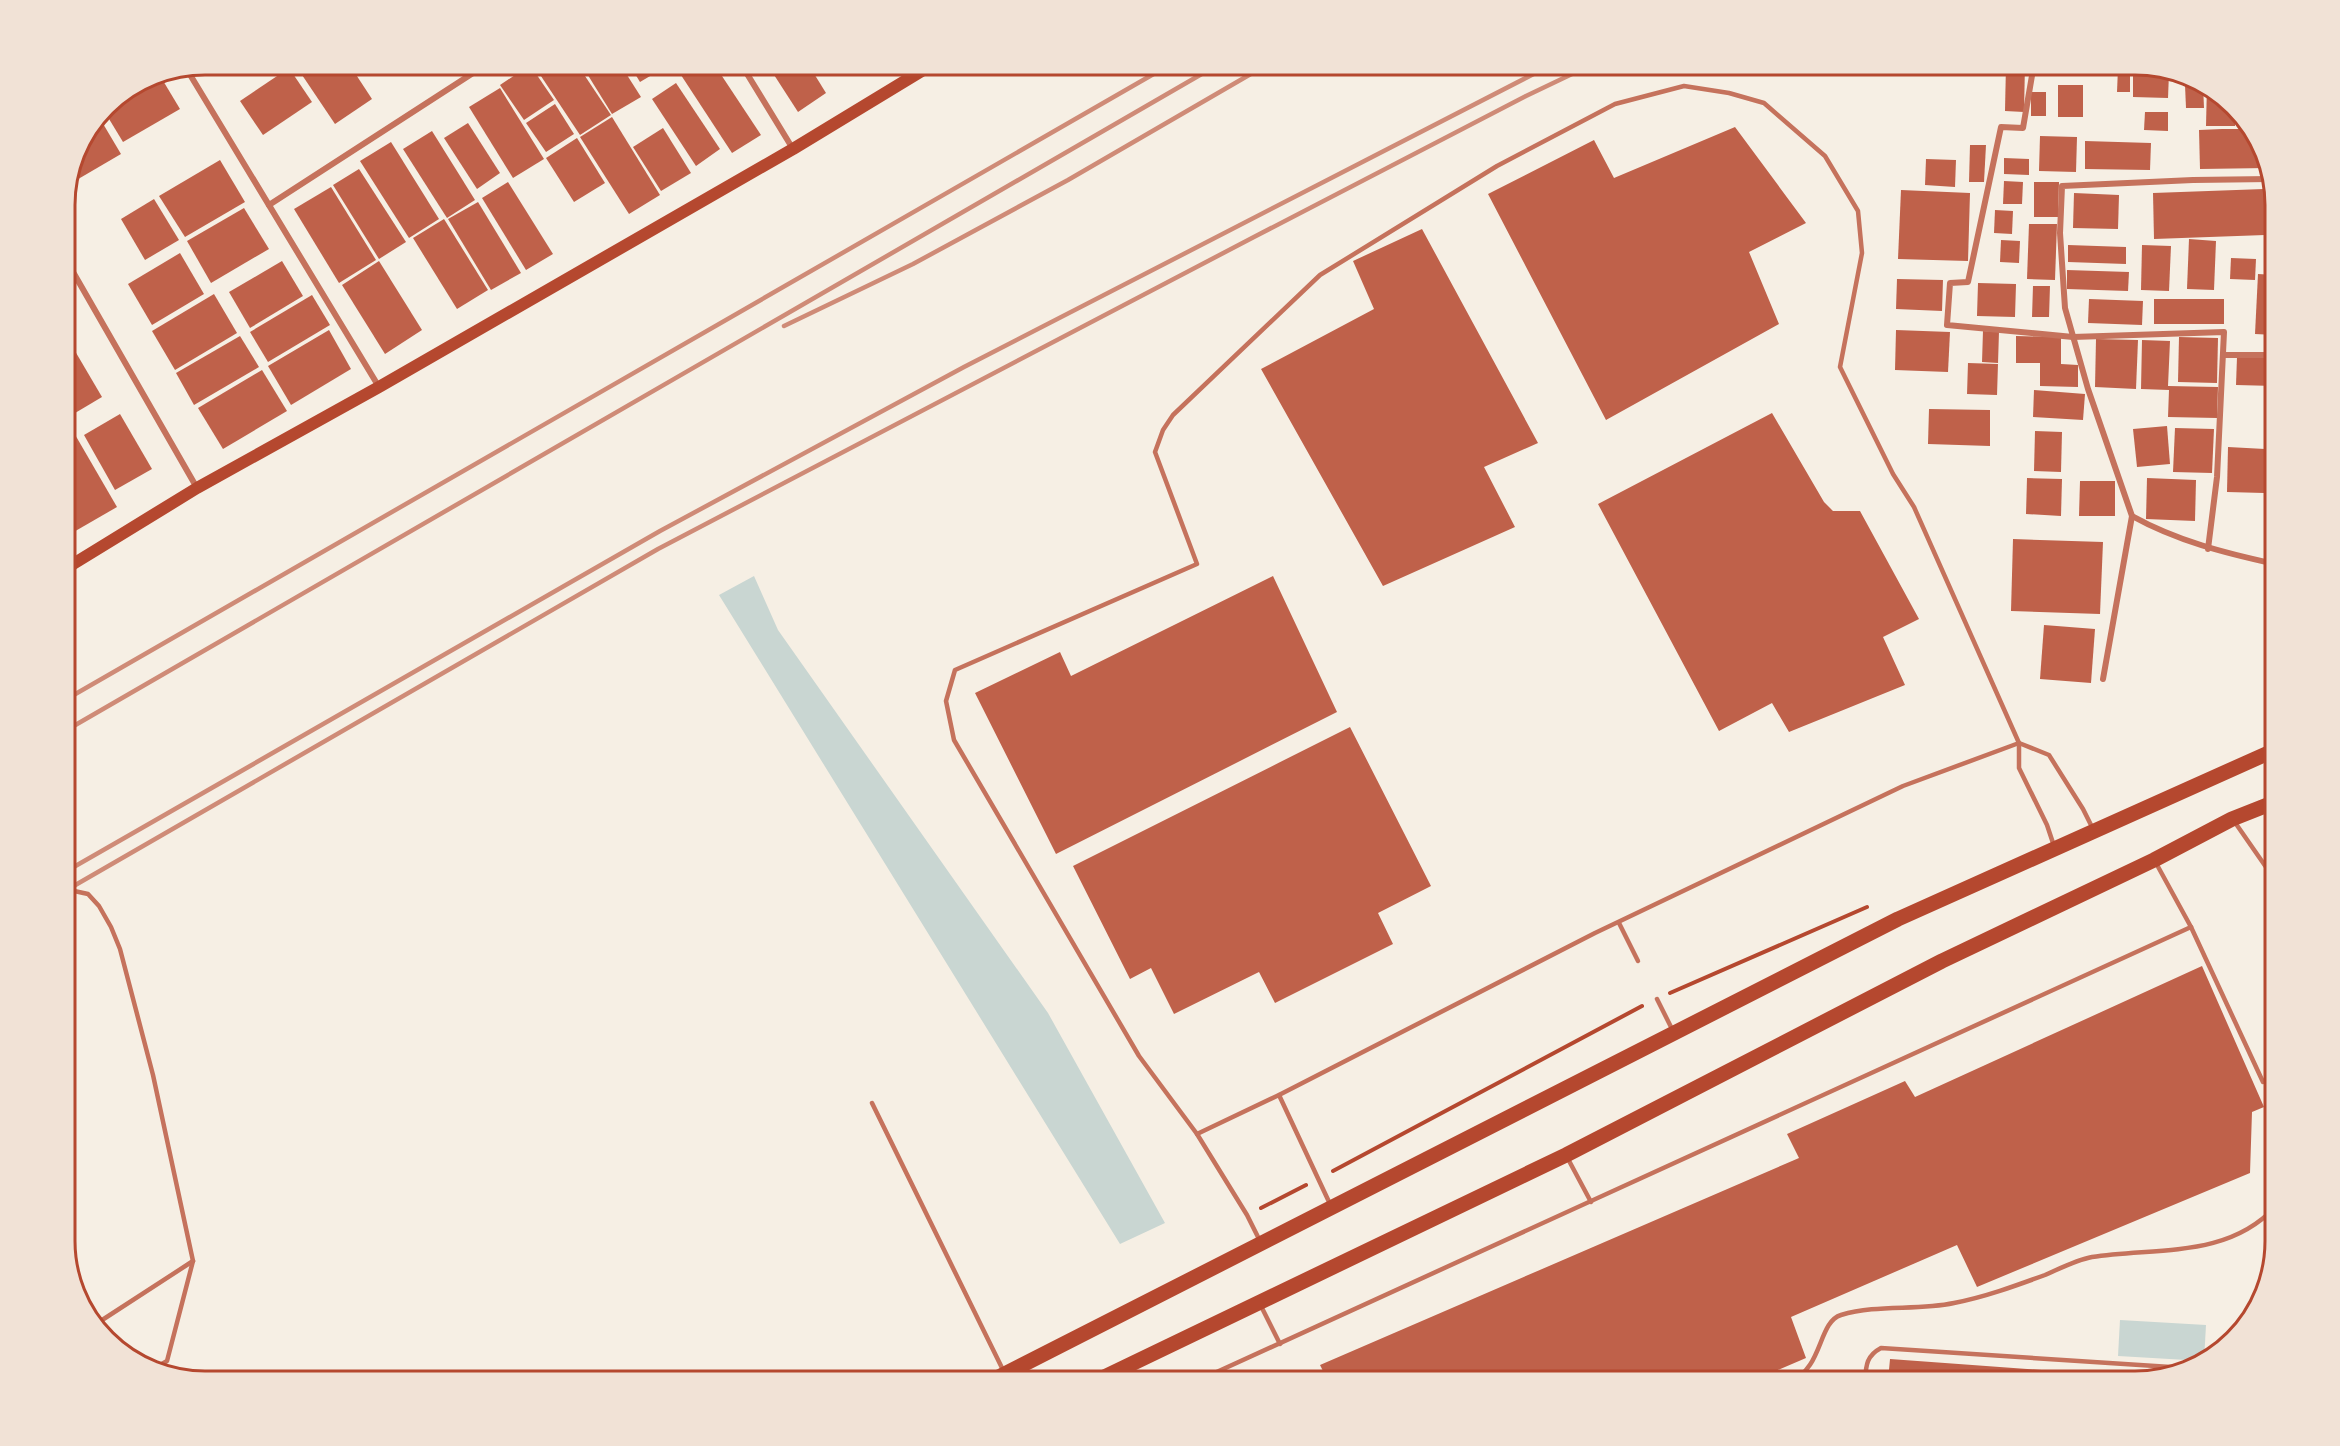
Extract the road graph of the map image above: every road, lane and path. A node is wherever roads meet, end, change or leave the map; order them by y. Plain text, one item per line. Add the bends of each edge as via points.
1 (470, 75) edge
2 (748, 75) edge
3 (915, 75) edge
4 (2032, 75) edge
5 (191, 76) edge
6 (793, 149) junction
7 (2263, 179) edge
8 (269, 205) junction
9 (75, 274) edge
10 (2073, 337) junction
11 (2223, 355) junction
12 (2265, 355) edge
13 (379, 387) junction
14 (197, 488) junction
15 (2132, 516) junction
16 (2208, 549) junction
17 (2265, 562) edge
18 (75, 563) edge
19 (2103, 679) dead end
20 (2019, 743) junction
21 (2265, 754) edge
22 (2265, 805) edge
23 (2232, 819) junction
24 (2093, 831) junction
25 (2055, 848) junction
26 (2154, 860) junction
27 (2265, 866) edge
28 (75, 891) edge
29 (1619, 922) junction
30 (2191, 927) junction
31 (1638, 961) dead end
32 (1657, 999) joint
33 (1674, 1033) junction
34 (2263, 1082) dead end
35 (1279, 1095) junction
36 (872, 1103) dead end
37 (1197, 1134) junction
38 (1566, 1155) junction
39 (1318, 1179) junction
40 (1591, 1202) junction
41 (1331, 1208) junction
42 (1247, 1215) junction
43 (2265, 1218) edge
44 (1261, 1244) junction
45 (193, 1261) junction
46 (1258, 1302) junction
47 (102, 1320) edge
48 (1280, 1344) junction
49 (162, 1364) edge
50 (2169, 1367) edge
51 (995, 1371) edge
52 (1012, 1371) edge
53 (1120, 1371) edge
54 (1221, 1371) edge
55 (1807, 1371) edge
56 (1867, 1371) edge

1 - 8 street
2 - 6 street
3 - 6 main road
4 - 10 street via 2023,129 2001,127 1968,282 1950,283 1947,325
5 - 8 street
6 - 13 main road
7 - 10 street via 2062,186 2060,233 2065,308
8 - 13 street
9 - 14 street
10 - 11 street via 2224,332
10 - 15 street
11 - 12 street
11 - 16 street via 2217,477
13 - 14 main road
14 - 18 main road
15 - 16 street via 2158,531
15 - 19 street
16 - 17 street
20 - 24 lane via 2049,755
20 - 25 lane via 2019,768
20 - 29 lane via 1903,786
20 - 37 lane via 1914,507 1893,474 1840,367 1862,253 1858,211 1825,156 1764,103 1729,93 1684,86 1615,104 1497,166 1320,275 1173,415 1155,452 1197,564 955,670 946,700 954,740 1139,1056
21 - 24 main road
22 - 23 main road
23 - 26 main road
23 - 27 lane
24 - 25 main road
25 - 33 main road via 1898,919
26 - 30 lane
26 - 38 main road via 1942,961
28 - 45 lane via 88,894 99,906 120,949 153,1075
29 - 31 lane
29 - 35 lane
30 - 34 lane
30 - 40 lane
32 - 33 lane
32 - 39 path
33 - 41 main road
35 - 37 lane
35 - 39 lane
36 - 51 lane
37 - 42 lane
38 - 40 lane
38 - 46 main road
39 - 41 lane
39 - 42 path
40 - 48 lane
41 - 44 main road
42 - 44 lane
43 - 55 lane via 2242,1233 2210,1245 2090,1257 2007,1289 1952,1304 1860,1310 1837,1316 1829,1324
44 - 52 main road
45 - 47 lane
45 - 49 lane via 167,1361
46 - 48 lane
46 - 53 main road
48 - 54 lane
50 - 56 lane via 1881,1348 1869,1357

